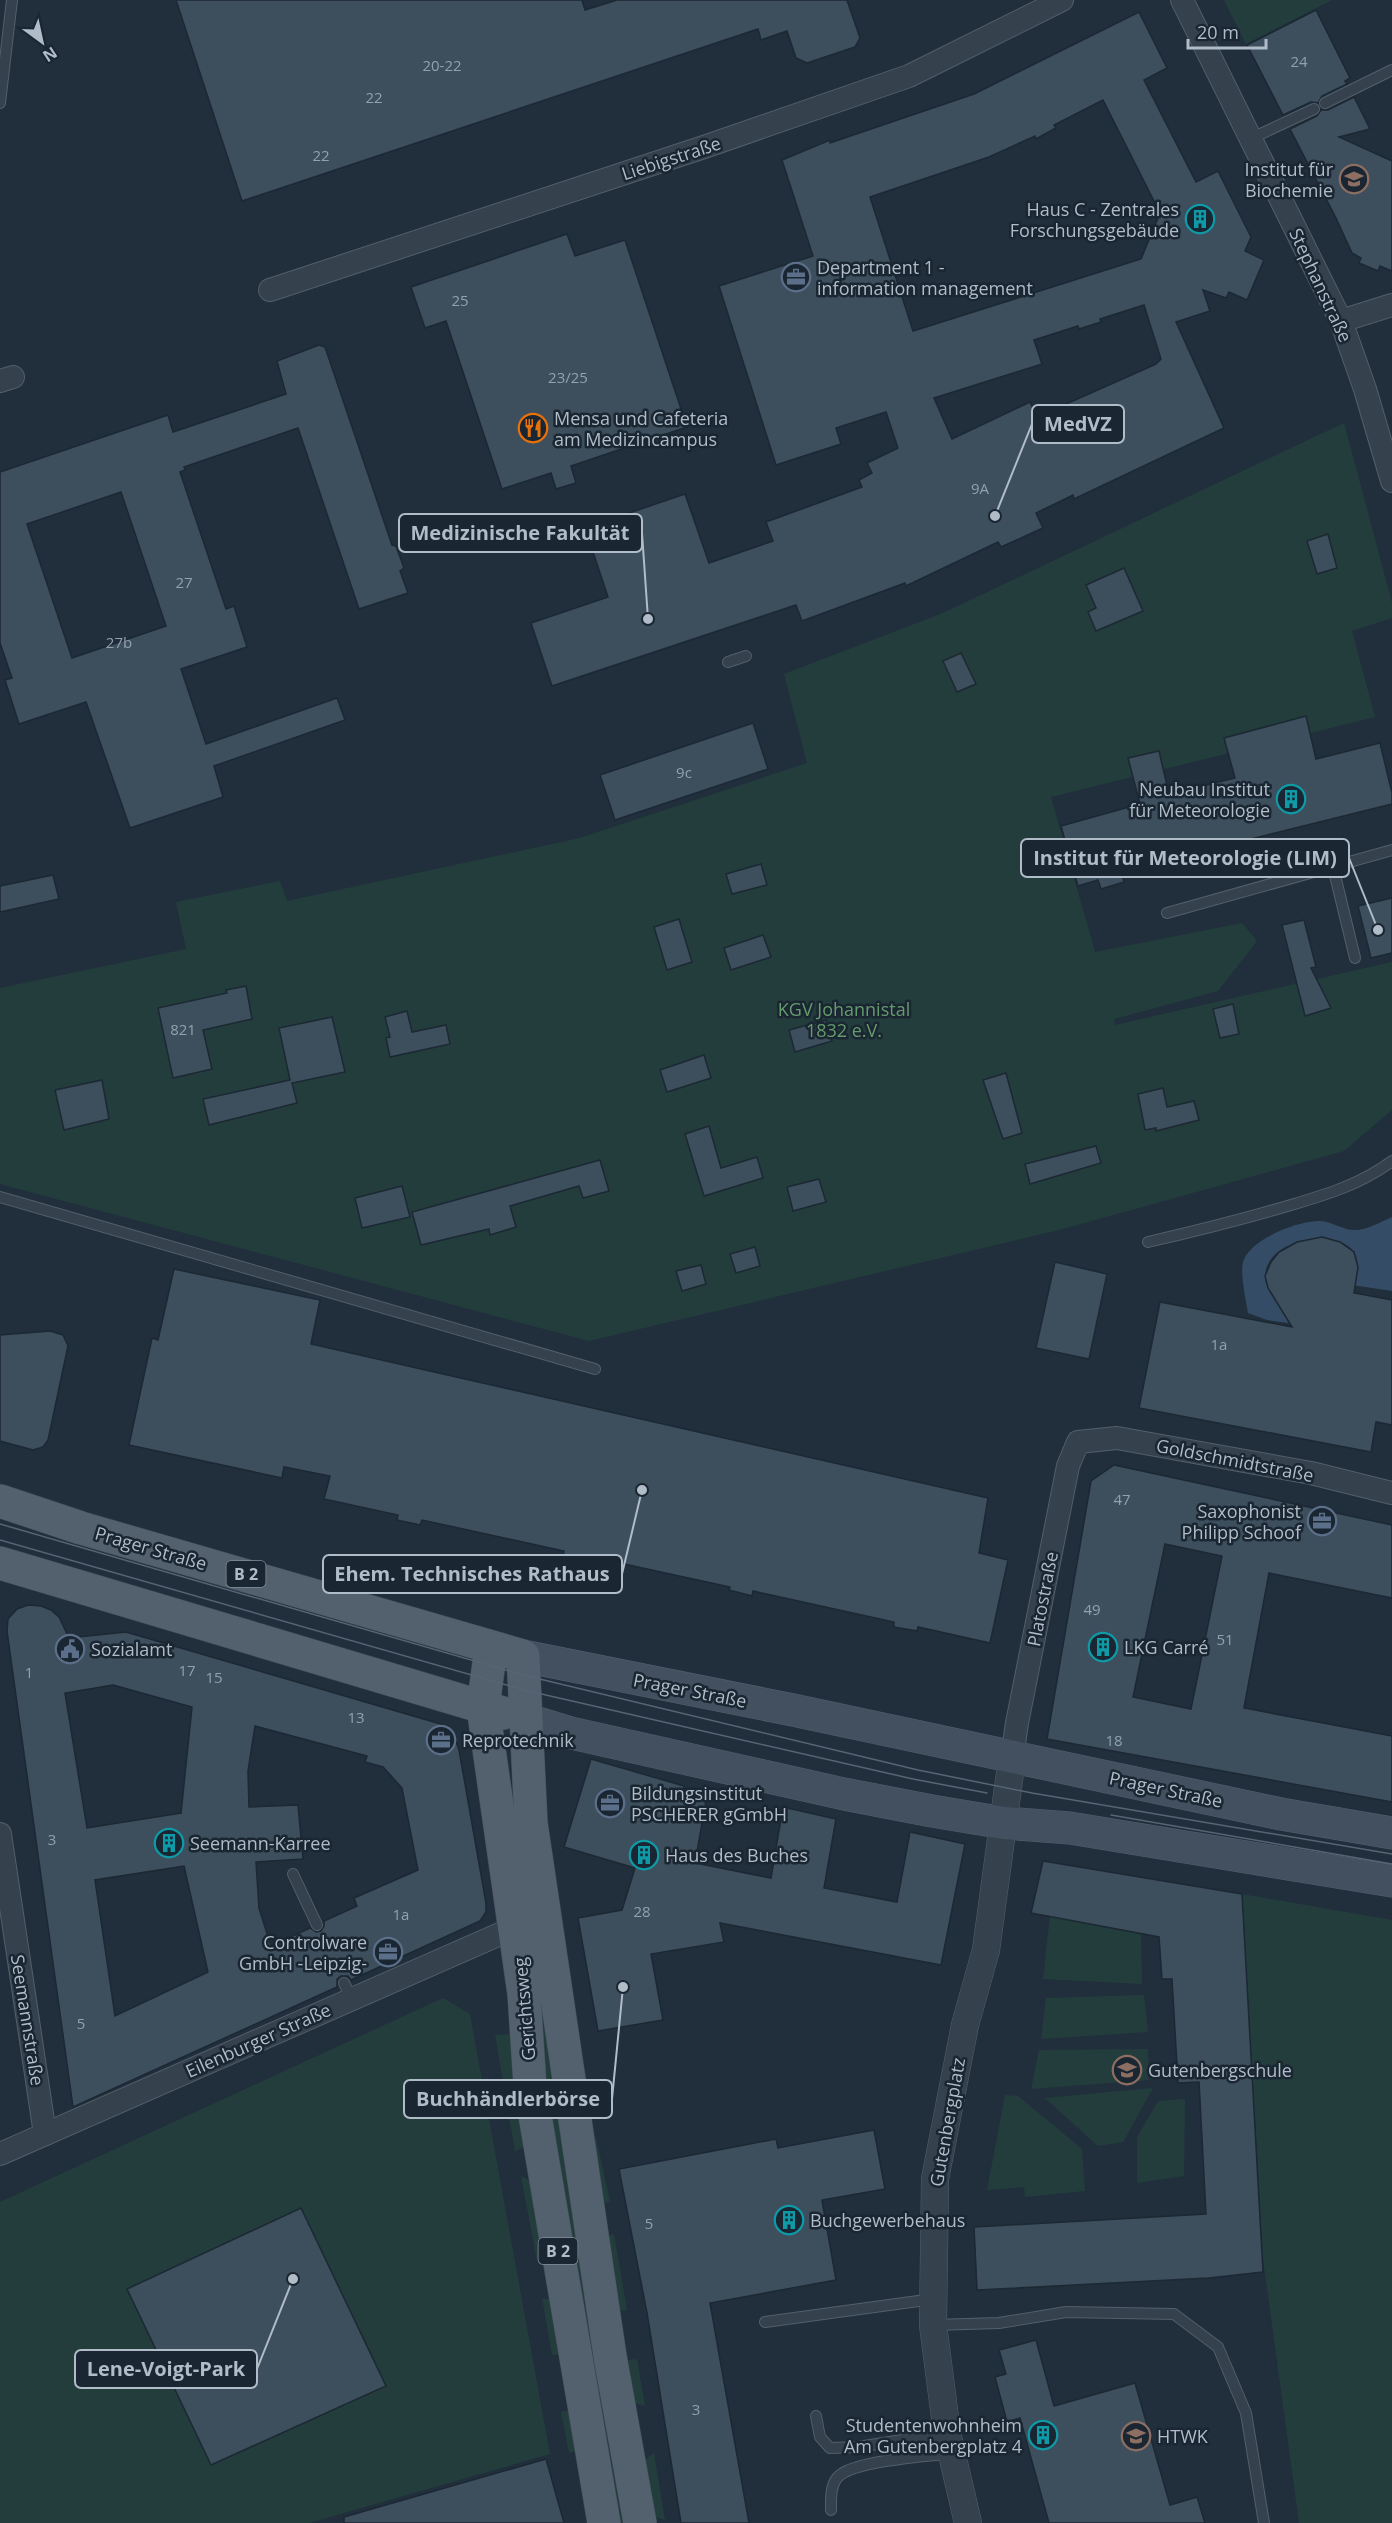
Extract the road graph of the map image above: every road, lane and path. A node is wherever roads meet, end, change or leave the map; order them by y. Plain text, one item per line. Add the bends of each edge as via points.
1 (12, 0) edge
2 (1062, 0) edge
3 (1182, 0) edge
4 (1392, 70) edge
5 (0, 103) edge
6 (1326, 103) dead end
7 (1314, 109) dead end
8 (1252, 138) junction
9 (270, 290) dead end
10 (1392, 305) edge
11 (1341, 321) junction
12 (1392, 481) edge
13 (746, 656) dead end
14 (728, 662) dead end
15 (1392, 850) edge
16 (1333, 867) junction
17 (1167, 913) dead end
18 (1355, 958) dead end
19 (1392, 1161) edge
20 (0, 1197) edge
21 (1148, 1242) dead end
22 (595, 1369) dead end
23 (1078, 1442) joint
24 (1392, 1493) edge
25 (0, 1501) edge
26 (0, 1563) edge
27 (492, 1648) junction
28 (523, 1656) junction
29 (483, 1707) junction
30 (525, 1719) junction
31 (1012, 1758) junction
32 (1004, 1823) junction
33 (1392, 1833) edge
34 (0, 1834) edge
35 (293, 1874) dead end
36 (1392, 1881) edge
37 (317, 1925) dead end
38 (531, 1925) junction
39 (45, 2134) junction
40 (0, 2154) edge
41 (933, 2312) junction
42 (765, 2322) dead end
43 (816, 2416) dead end
44 (949, 2443) junction
45 (831, 2510) dead end
46 (604, 2523) edge
47 (640, 2523) edge
48 (968, 2523) edge
49 (1264, 2523) edge

1 - 5 lane
2 - 9 street, Liebigstraße via 909,76
3 - 8 street, Stephanstraße
4 - 6 lane
7 - 8 lane
8 - 11 street, Stephanstraße
10 - 11 street
11 - 12 street, Stephanstraße
13 - 14 lane
15 - 16 lane
16 - 17 lane
16 - 18 lane
19 - 21 lane via 1346,1189 1242,1220
20 - 22 lane
23 - 24 street, Goldschmidtstraße via 1117,1438 1311,1473
23 - 31 street, Platostraße via 1068,1466
25 - 27 main road, Prager Straße / B 2
26 - 29 main road
27 - 28 main road, Prager Straße / B 2
27 - 29 main road, B 2
28 - 30 main road, B 2
28 - 31 main road, Prager Straße
29 - 30 main road
29 - 38 main road, Gerichtsweg / B 2
30 - 32 main road via 571,1733 844,1794
30 - 38 main road, Gerichtsweg / B 2
31 - 32 street, Gutenbergplatz
31 - 33 main road, Prager Straße
32 - 36 main road via 1070,1828
32 - 41 street, Gutenbergplatz via 986,1950 965,2025 935,2179
34 - 39 street, Seemannstraße
35 - 37 lane
38 - 39 street, Eilenburger Straße via 348,1991
38 - 46 main road, Gerichtsweg / B 2 via 524,1994 530,2086
38 - 47 main road, Gerichtsweg / B 2 via 567,2078
39 - 40 street, Eilenburger Straße
41 - 42 lane
41 - 44 street, Gutenbergplatz
41 - 49 lane via 999,2323 1066,2312 1174,2314 1218,2347 1237,2391 1246,2413
43 - 44 lane via 820,2437 830,2448
44 - 45 lane via 858,2466 839,2476 832,2489
44 - 48 street, Gutenbergplatz

